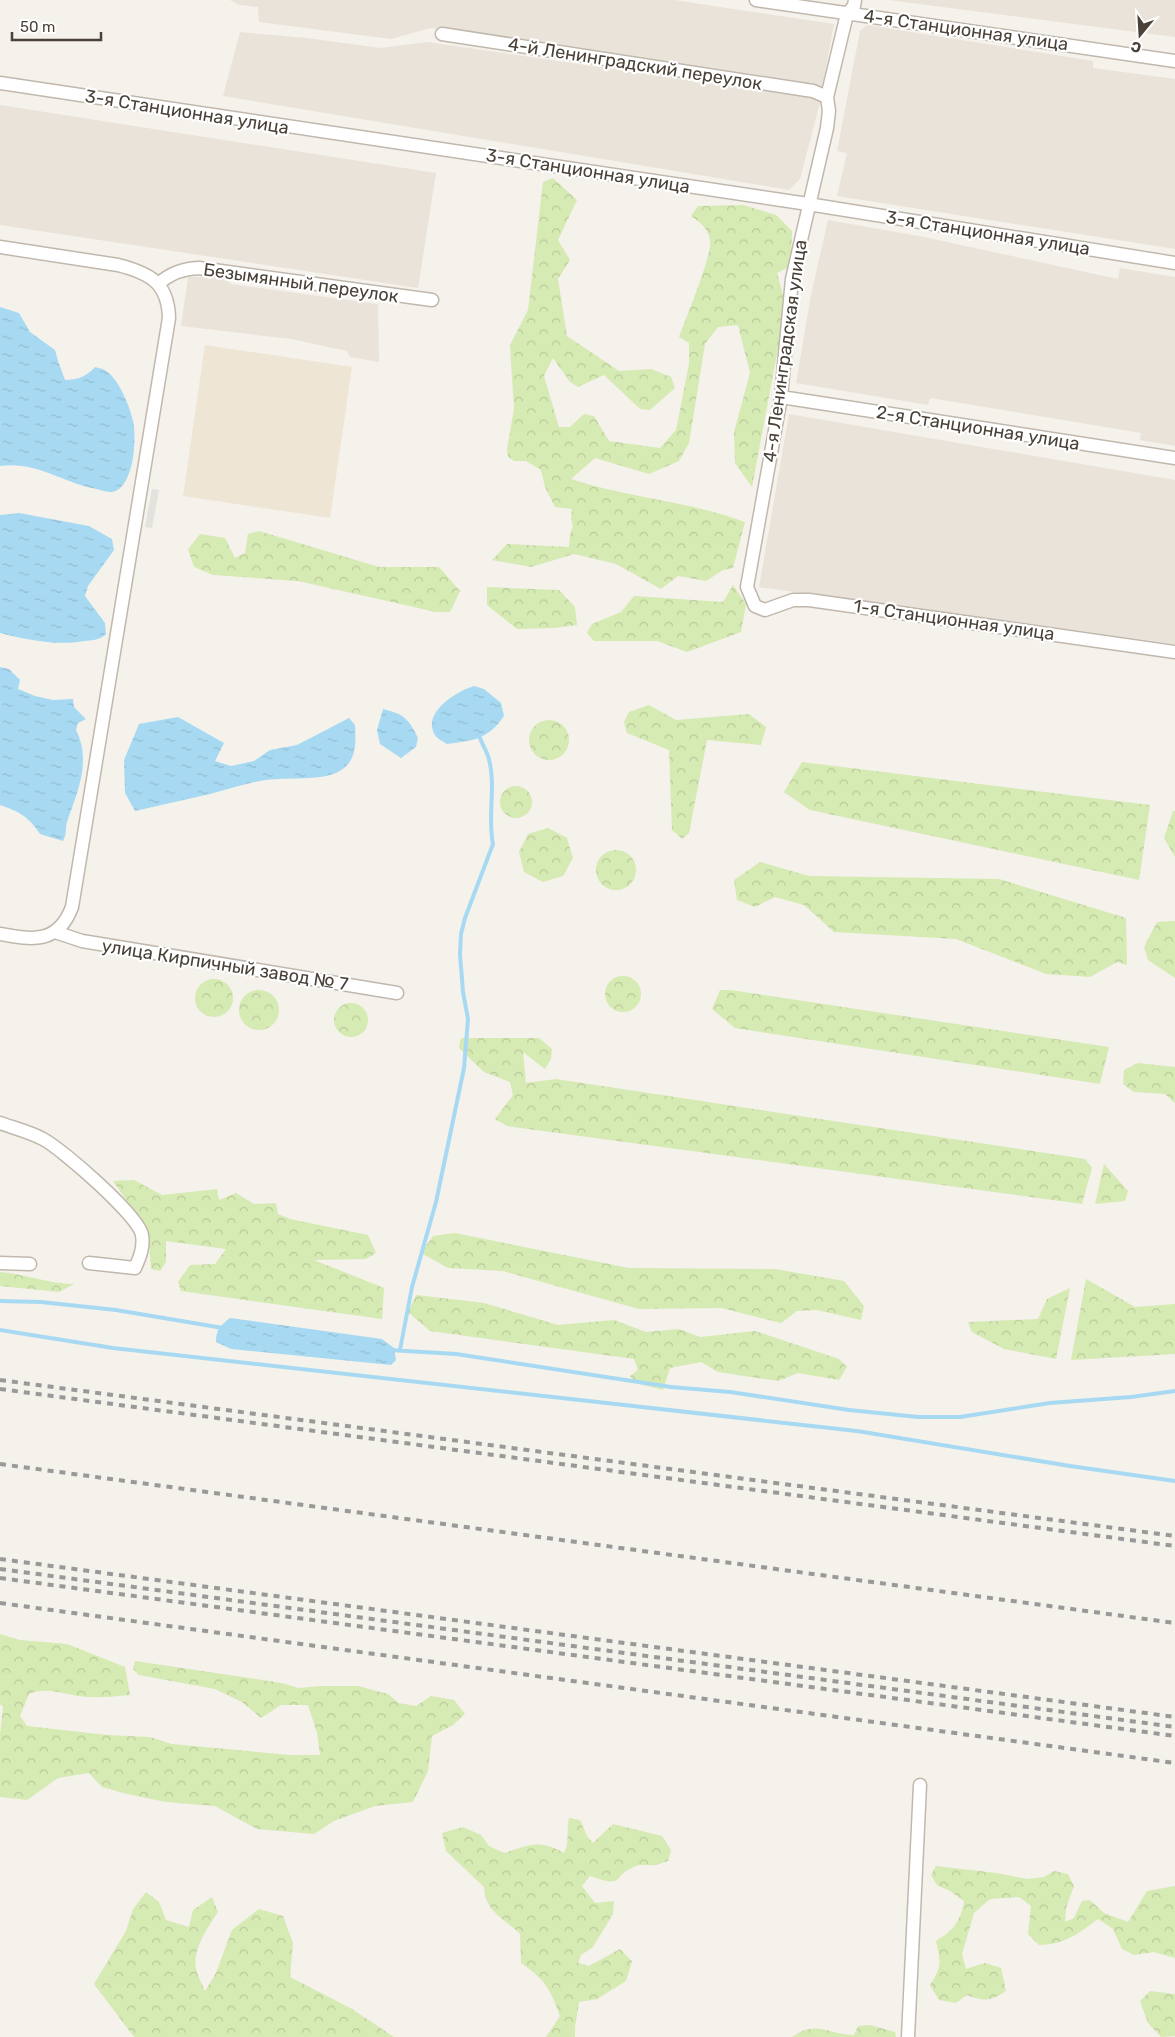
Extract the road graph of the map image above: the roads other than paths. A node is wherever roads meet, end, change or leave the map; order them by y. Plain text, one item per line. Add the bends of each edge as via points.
1 (756, 0) edge
2 (855, 0) edge
3 (847, 14) junction
4 (442, 34) dead end
5 (1175, 60) edge
6 (0, 83) edge
7 (827, 97) junction
8 (808, 204) junction
9 (0, 248) edge
10 (1175, 263) edge
11 (158, 284) junction
12 (432, 300) dead end
13 (781, 397) junction
14 (1175, 458) edge
15 (747, 588) joint
16 (1175, 652) edge
17 (55, 932) junction
18 (0, 934) edge
19 (397, 994) dead end
20 (0, 1123) edge
21 (0, 1263) edge
22 (88, 1263) dead end
23 (30, 1264) dead end
24 (920, 1785) dead end
25 (908, 2037) edge

1 - 3 street, 4-я Станционная улица
2 - 3 street, 4-я Ленинградская улица
3 - 5 street, 4-я Станционная улица
3 - 7 street, 4-я Ленинградская улица
4 - 7 street, 4-й Ленинградский переулок via 813,91
6 - 8 street, 3-я Станционная улица
7 - 8 street, 4-я Ленинградская улица via 827,128
8 - 10 street, 3-я Станционная улица
8 - 13 street, 4-я Ленинградская улица via 792,279
9 - 11 street via 118,265 150,276
11 - 12 street, Безымянный переулок via 183,269 199,268
11 - 17 street via 169,306 168,329 72,906 66,920
13 - 14 street, 2-я Станционная улица
13 - 15 street, 4-я Ленинградская улица
15 - 16 street, 1-я Станционная улица via 755,606 765,610 793,600 809,600
17 - 18 street via 29,939
17 - 19 street, улица Кирпичный завод № 7 via 82,941
20 - 22 street via 44,1139 97,1182 137,1223 142,1235 142,1254 135,1268
21 - 23 street
24 - 25 street

